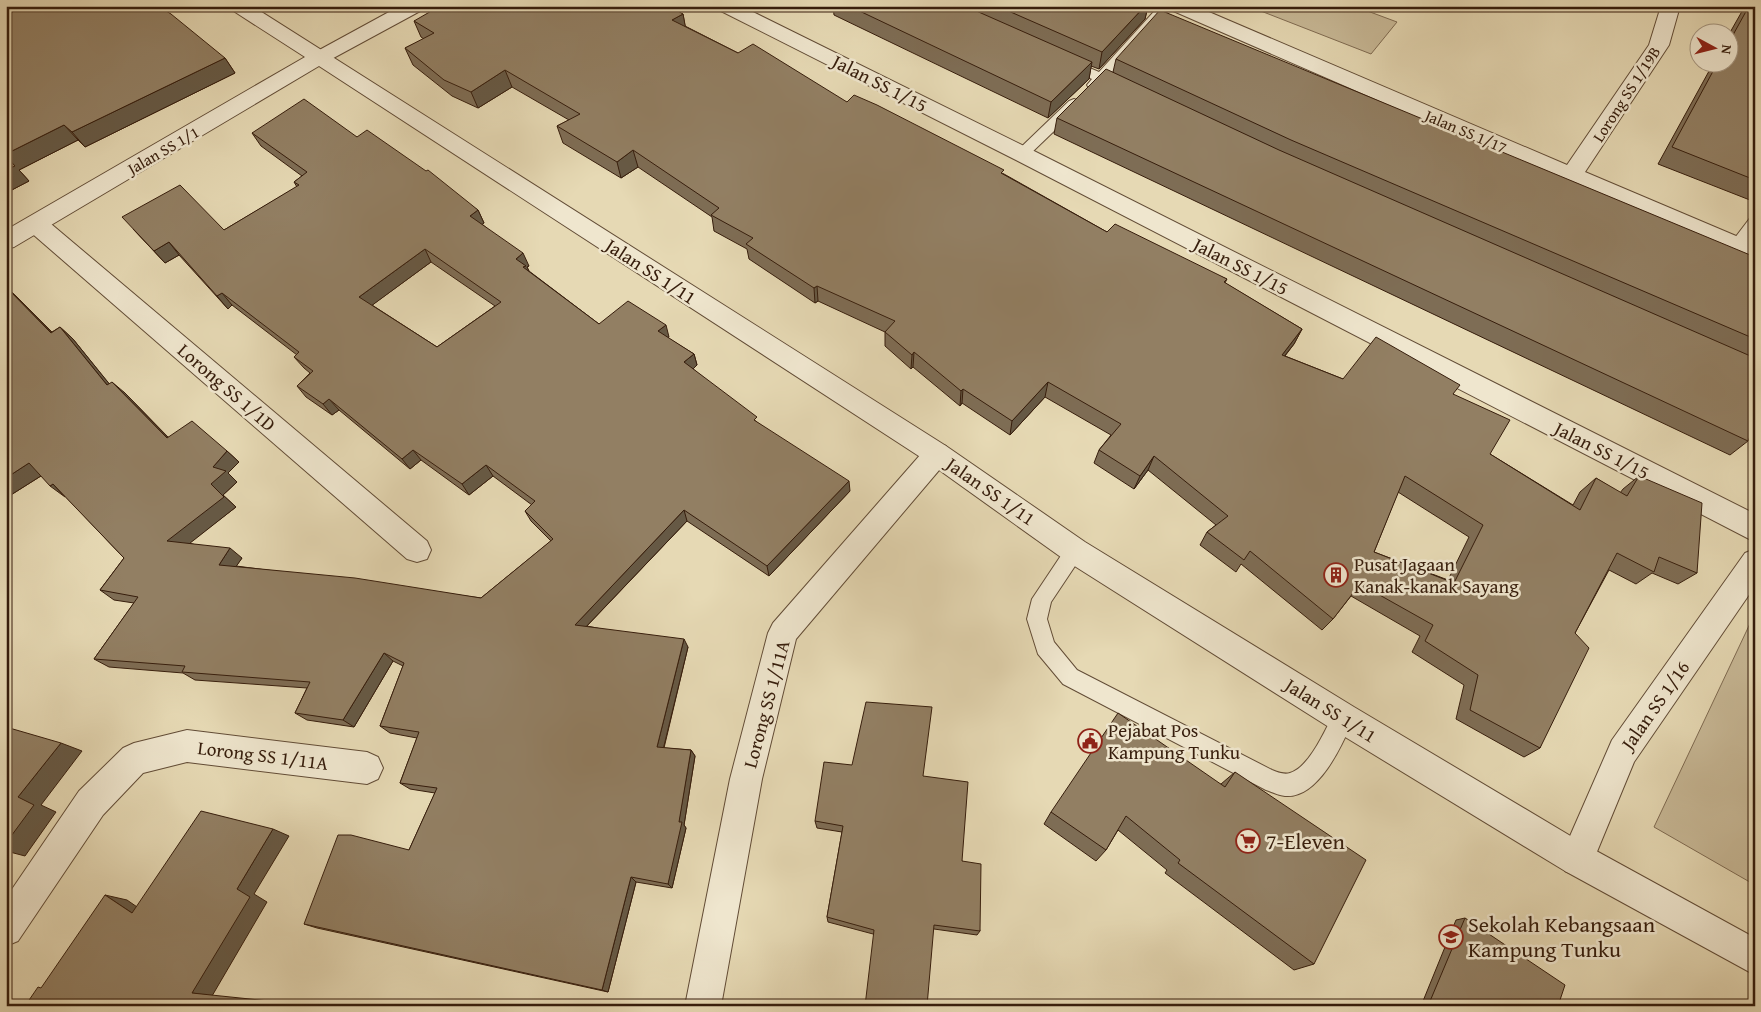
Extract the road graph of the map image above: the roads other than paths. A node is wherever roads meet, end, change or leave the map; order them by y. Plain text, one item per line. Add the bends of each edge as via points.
1 (239, 6) edge
2 (415, 6) edge
3 (726, 6) edge
4 (1166, 6) edge
5 (1178, 6) edge
6 (1670, 6) edge
7 (319, 58) junction
8 (1057, 58) edge
9 (1101, 77) junction
10 (1137, 94) edge
11 (1022, 154) junction
12 (1571, 176) junction
13 (1755, 222) edge
14 (36, 224) junction
15 (6, 241) edge
16 (1746, 251) edge
17 (937, 454) junction
18 (1755, 530) edge
19 (417, 550) dead end
20 (1075, 551) junction
21 (1755, 562) edge
22 (1343, 718) junction
23 (366, 768) dead end
24 (1577, 859) junction
25 (6, 929) edge
26 (1755, 957) edge
27 (703, 1006) edge

1 - 7 street, Jalan SS 1/11
2 - 7 street, Jalan SS 1/1
3 - 11 street, Jalan SS 1/15
4 - 9 lane
5 - 12 street, Jalan SS 1/17
6 - 12 street, Lorong SS 1/19B via 1659,46
7 - 14 street, Jalan SS 1/1
7 - 17 street, Jalan SS 1/11
8 - 9 lane
9 - 10 lane
9 - 11 lane
11 - 18 street, Jalan SS 1/15
12 - 16 street, Jalan SS 1/17
13 - 16 lane
14 - 15 street, Jalan SS 1/1
14 - 19 street, Lorong SS 1/1D
17 - 20 street, Jalan SS 1/11
17 - 27 street, Lorong SS 1/11A via 783,633 746,779
20 - 22 street, Jalan SS 1/11
20 - 22 lane via 1042,599 1037,620 1045,648 1070,677 1266,779 1288,785 1304,780 1316,766
21 - 24 street, Jalan SS 1/16 via 1623,751
22 - 24 street, Jalan SS 1/11
23 - 25 street, Lorong SS 1/11A via 187,746 134,759 91,803
24 - 26 street, Jalan SS 1/11

